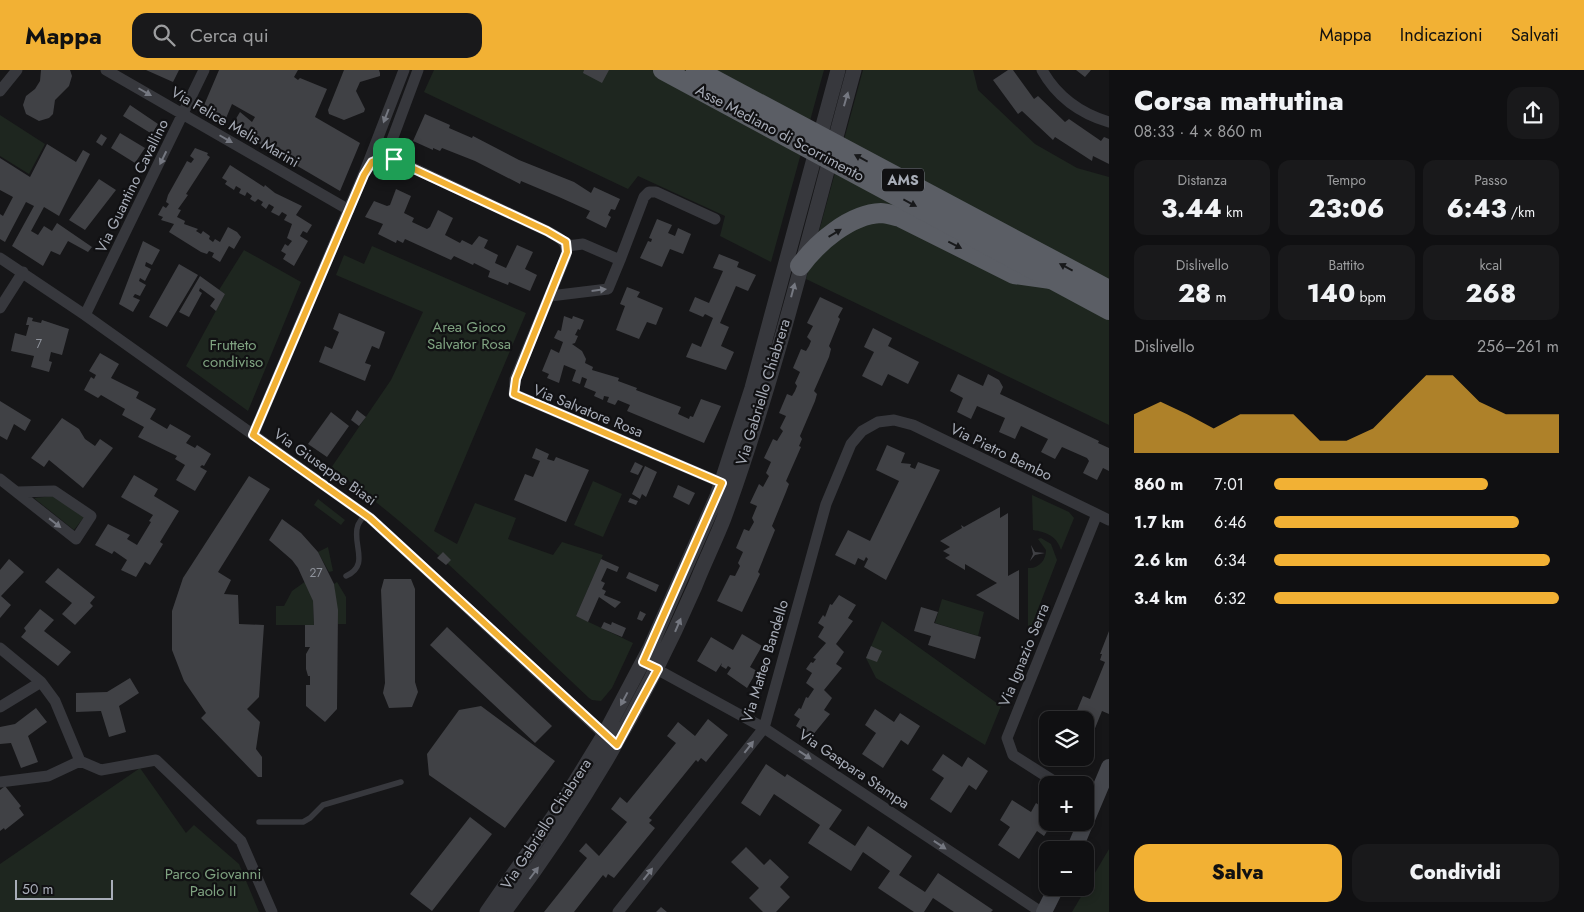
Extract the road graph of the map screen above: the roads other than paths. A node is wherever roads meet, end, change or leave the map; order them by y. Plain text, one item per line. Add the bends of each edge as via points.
1 (18, 70) edge
2 (106, 70) edge
3 (204, 70) edge
4 (404, 70) edge
5 (418, 70) edge
6 (662, 70) edge
7 (696, 70) edge
8 (838, 70) edge
9 (854, 70) edge
10 (1042, 70) edge
11 (0, 91) edge
12 (184, 114) junction
13 (1109, 122) edge
14 (386, 156) junction
15 (366, 171) junction
16 (349, 210) junction
17 (715, 219) dead end
18 (567, 246) junction
19 (0, 258) edge
20 (620, 260) junction
21 (800, 266) junction
22 (22, 272) junction
23 (1053, 279) junction
24 (1109, 290) edge
25 (550, 296) junction
26 (0, 308) edge
27 (1109, 310) edge
28 (85, 315) junction
29 (878, 422) joint
30 (253, 435) junction
31 (0, 478) edge
32 (722, 483) junction
33 (17, 492) junction
34 (365, 514) junction
35 (1097, 514) junction
36 (1109, 520) edge
37 (346, 576) dead end
38 (0, 648) edge
39 (643, 662) junction
40 (658, 669) junction
41 (41, 682) junction
42 (0, 707) edge
43 (764, 728) junction
44 (604, 735) junction
45 (617, 745) junction
46 (80, 761) junction
47 (1109, 767) edge
48 (1046, 776) edge
49 (0, 782) edge
50 (402, 782) dead end
51 (1094, 795) edge
52 (259, 822) dead end
53 (1052, 896) edge
54 (272, 912) edge
55 (487, 912) edge
56 (504, 912) edge
57 (618, 912) edge
58 (1043, 912) edge

1 - 11 street
2 -> 12 street, Via Felice Melis Marini
3 - 12 street, Via Guantino Cavallino
4 -> 15 street
5 - 14 street
6 -> 23 highway, Asse Mediano di Scorrimento / AMS, bridge
24 -> 7 highway, Asse Mediano di Scorrimento / AMS, bridge
8 - 32 street, Via Gabriello Chiabrera via 750,397
21 -> 9 street, Via Gabriello Chiabrera
10 - 13 street via 1052,88 1068,103
12 -> 16 street, Via Felice Melis Marini
12 -> 28 street, Via Guantino Cavallino
14 - 15 street via 377,158
14 - 18 street via 547,231
15 - 16 street
16 - 30 street
17 - 20 street via 656,192 649,192 644,197
18 - 20 street via 583,244
18 - 25 street, Via Salvatore Rosa
19 - 22 street, Via Giuseppe Biasi
25 -> 20 street via 608,289
21 -> 23 highway, bridge via 820,242 858,219 881,213 900,217 1014,274
40 -> 21 street, Via Gabriello Chiabrera via 723,519 769,381
22 - 26 street
22 - 28 street, Via Giuseppe Biasi
23 - 27 highway, Asse Mediano di Scorrimento / AMS, bridge
25 - 32 street, Via Salvatore Rosa via 516,379 514,394
28 - 30 street, Via Giuseppe Biasi
29 - 35 street, Via Pietro Bembo via 894,420 913,425
29 - 43 street, Via Matteo Bandello via 862,431 851,444 826,504
30 - 34 street, Via Giuseppe Biasi
31 - 33 street
32 - 39 street, Via Gabriello Chiabrera
33 -> 33 street via 76,539 91,516 54,490
34 - 37 lane via 358,526 358,566
34 - 44 street, Via Giuseppe Biasi
35 - 36 street, Via Pietro Bembo
35 - 48 street, Via Ignazio Serra via 1007,738 1013,755
38 - 41 street
39 - 40 street, Via Gaspara Stampa
39 -> 44 street, Via Gabriello Chiabrera
40 - 43 street, Via Gaspara Stampa
40 - 45 street, Via Gabriello Chiabrera
41 - 42 street
41 - 46 street via 55,700
57 -> 43 street, Via Matteo Bandello
43 -> 58 street, Via Gaspara Stampa
44 - 45 street
44 - 55 street, Via Gabriello Chiabrera via 558,810
56 -> 45 street, Via Gabriello Chiabrera via 541,863
46 - 49 street via 48,776
46 - 54 street via 102,770 156,760 241,841
47 - 51 main road
50 - 52 lane via 323,805 303,822
53 - 58 main road

